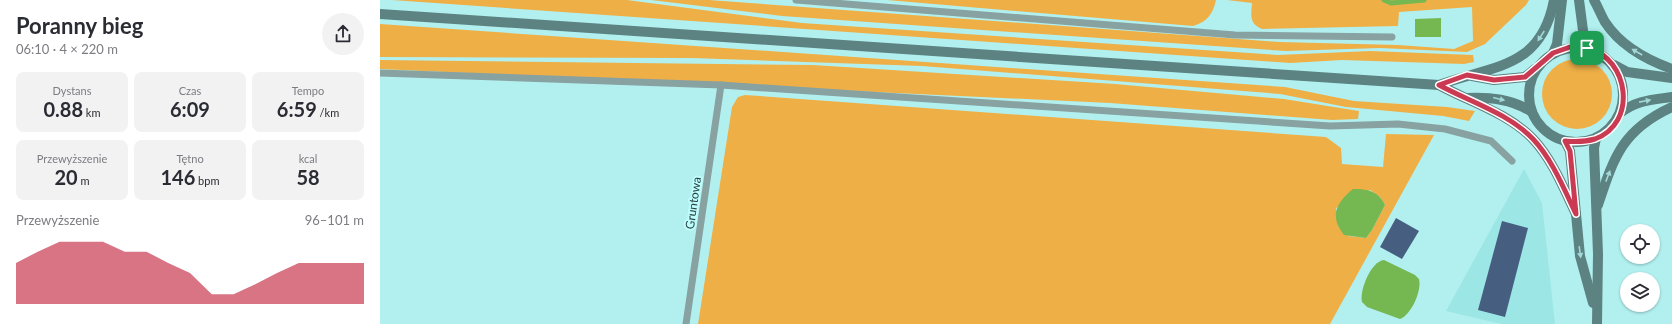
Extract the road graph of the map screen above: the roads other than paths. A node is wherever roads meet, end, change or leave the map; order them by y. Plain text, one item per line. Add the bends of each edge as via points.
1 (796, 0) edge
2 (1554, 0) edge
3 (1562, 0) edge
4 (1579, 0) edge
5 (1594, 0) edge
6 (380, 14) edge
7 (1392, 37) dead end
8 (1587, 48) junction
9 (1553, 53) junction
10 (1612, 64) junction
11 (1538, 67) junction
12 (1672, 69) edge
13 (380, 73) edge
14 (1467, 75) junction
15 (1672, 78) edge
16 (721, 85) junction
17 (1439, 85) junction
18 (1672, 97) edge
19 (1463, 98) junction
20 (1672, 107) edge
21 (1532, 112) junction
22 (1620, 113) junction
23 (1596, 138) junction
24 (1565, 141) junction
25 (1512, 161) dead end
26 (1595, 213) junction
27 (1576, 214) junction
28 (1596, 313) junction
29 (686, 324) edge
30 (1597, 324) edge

1 - 7 lane via 1235,35
2 -> 14 main road via 1547,27 1528,52 1503,66
3 - 9 main road via 1557,44
4 - 8 main road
12 -> 5 main road via 1632,49 1617,37 1605,22
6 - 17 main road
8 - 9 main road via 1570,47
8 - 10 main road via 1601,54
9 - 11 main road
10 - 15 main road via 1627,72
10 - 22 main road via 1620,75 1624,87 1624,101
11 - 14 main road via 1525,77 1494,80
11 - 21 main road via 1529,89
13 - 16 lane
14 - 17 main road
16 - 25 lane via 1330,126 1398,124 1437,128 1485,138
16 - 29 lane, Gruntowa
17 - 19 main road
22 -> 18 main road via 1641,101
19 -> 21 main road via 1492,97
19 - 27 main road via 1517,125 1533,139 1546,155
26 -> 20 main road via 1617,154 1628,137 1644,122
21 - 24 main road via 1540,125 1551,135
22 - 23 main road via 1614,124
23 - 24 main road via 1581,142
23 - 26 main road
24 - 27 main road via 1570,151
26 - 28 main road via 1598,254
27 -> 28 main road via 1580,256
28 - 30 main road

